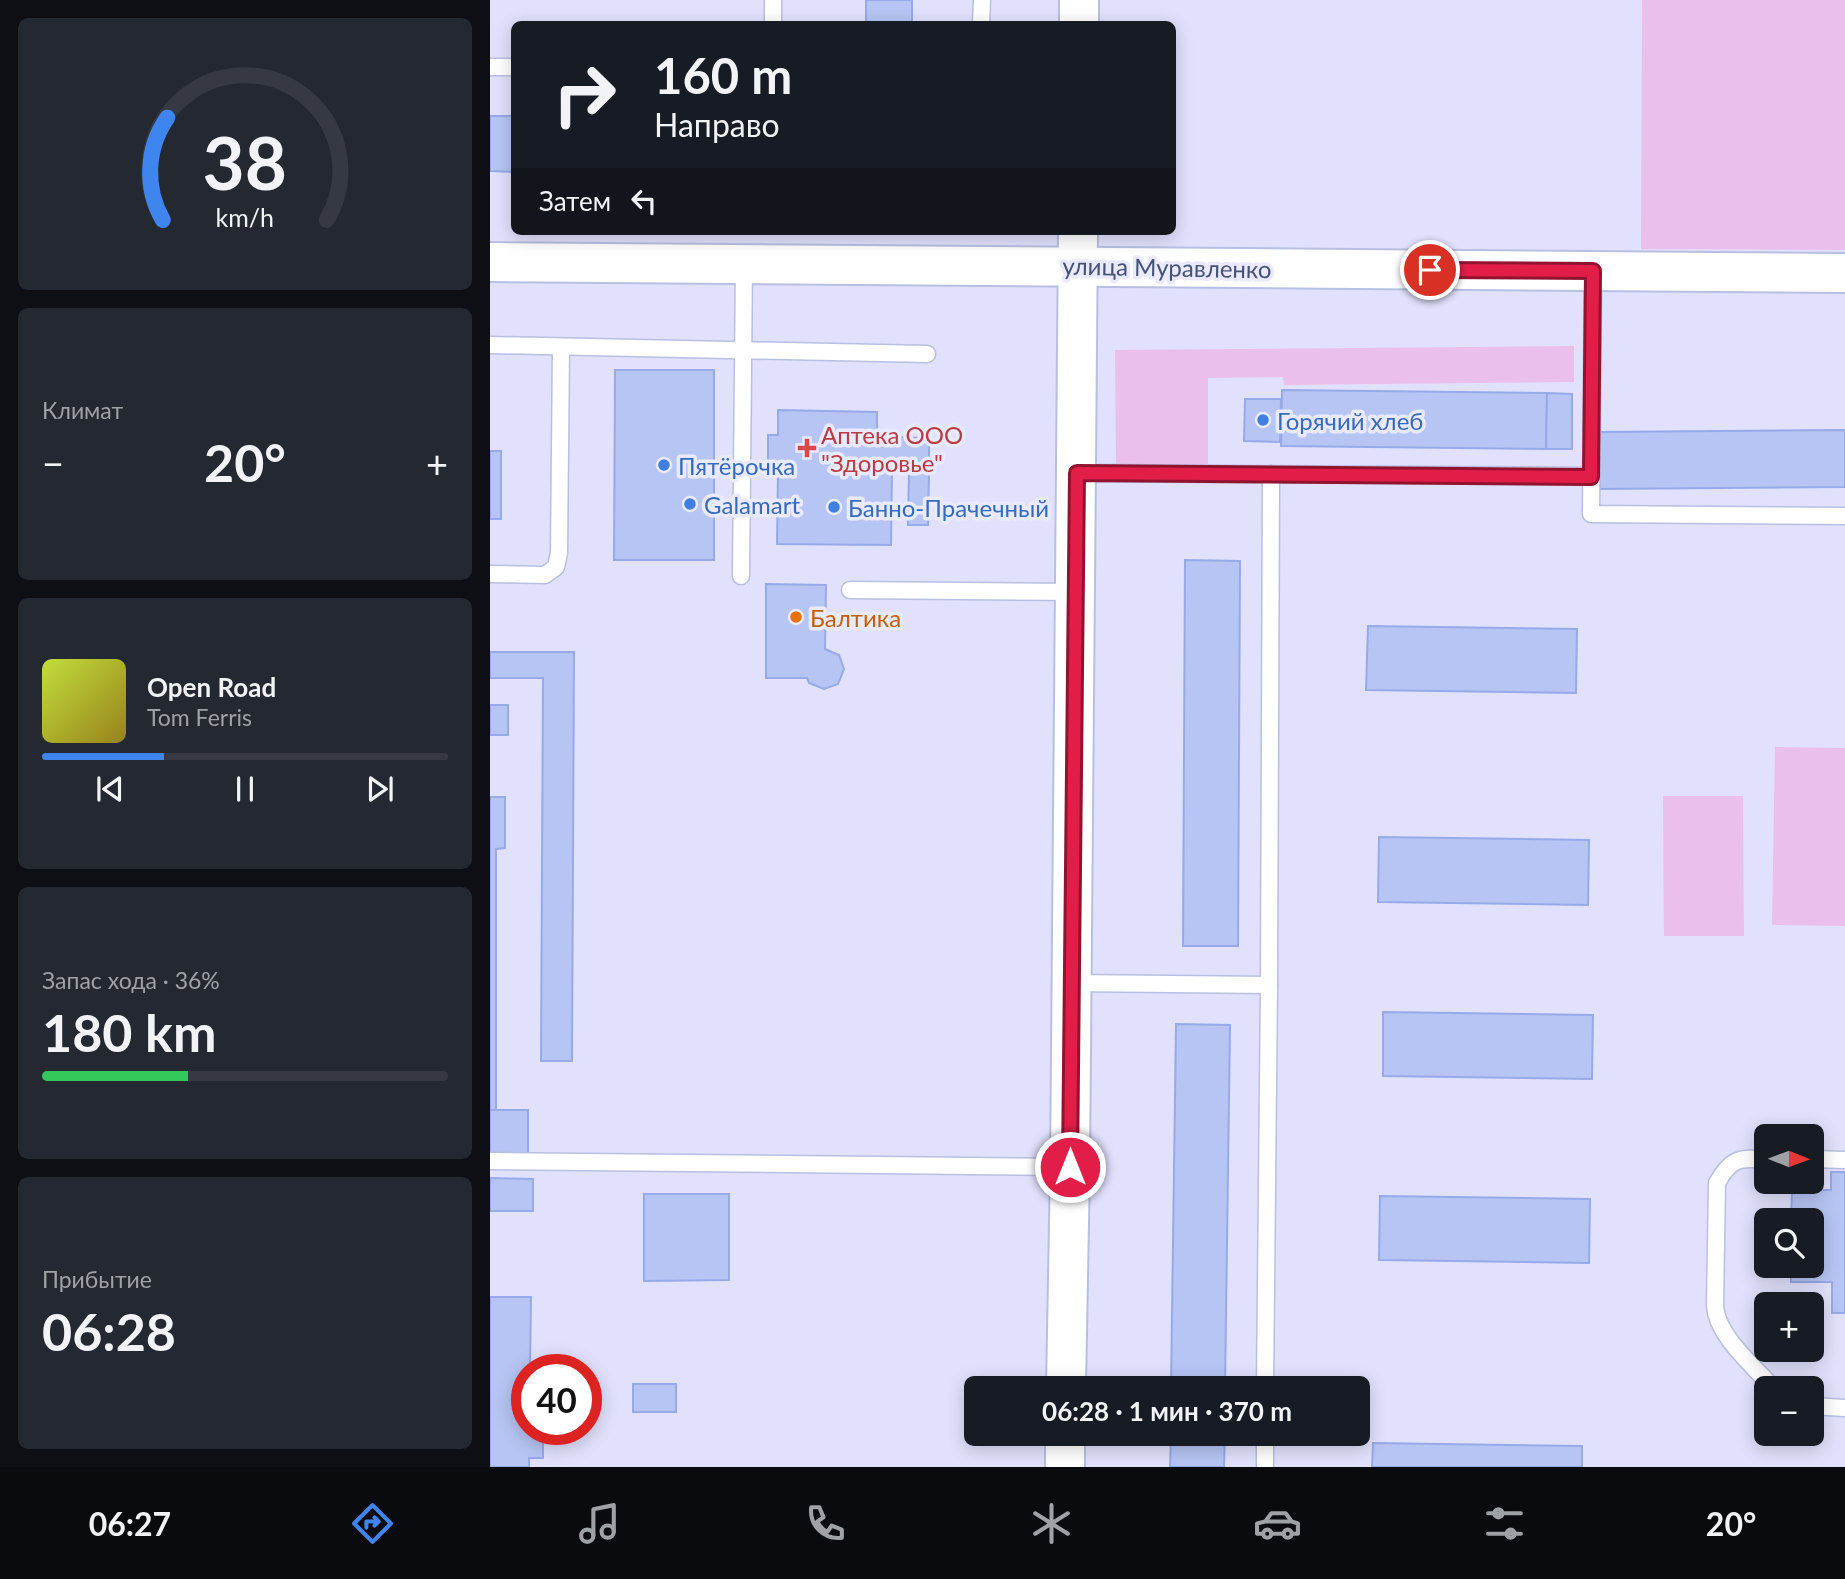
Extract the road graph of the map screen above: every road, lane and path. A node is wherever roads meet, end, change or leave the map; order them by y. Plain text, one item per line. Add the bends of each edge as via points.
1 (773, 0) edge
2 (982, 0) edge
3 (1079, 0) edge
4 (773, 21) edge
5 (981, 21) edge
6 (1079, 21) edge
7 (490, 67) edge
8 (511, 67) edge
9 (1078, 249) edge
10 (490, 262) edge
11 (744, 262) junction
12 (1593, 271) junction
13 (1845, 273) edge
14 (490, 345) edge
15 (561, 346) junction
16 (743, 350) junction
17 (927, 354) dead end
18 (1077, 473) junction
19 (1271, 474) junction
20 (1591, 477) junction
21 (1845, 516) edge
22 (490, 574) edge
23 (741, 576) dead end
24 (850, 590) dead end
25 (1074, 593) junction
26 (1071, 983) junction
27 (1269, 985) junction
28 (1754, 1158) edge
29 (1824, 1159) edge
30 (1845, 1160) edge
31 (490, 1161) edge
32 (1070, 1167) junction
33 (1066, 1376) edge
34 (1265, 1376) edge
35 (1762, 1376) edge
36 (1824, 1407) edge
37 (1845, 1408) edge
38 (1065, 1446) edge
39 (1265, 1446) edge
40 (1065, 1467) edge
41 (1265, 1467) edge

1 - 4 lane
2 - 5 lane
3 - 6 street
7 - 8 lane
9 - 11 street, улица Муравленко
9 - 12 street, улица Муравленко
9 - 18 street
10 - 11 street, улица Муравленко
11 - 16 lane
12 - 13 street, улица Муравленко
12 - 20 lane
14 - 15 lane
15 - 16 lane
15 - 22 lane via 556,567 545,575
16 - 17 lane
16 - 23 lane
18 - 19 lane
18 - 25 street
19 - 20 lane
19 - 27 lane
20 - 21 lane via 1591,514
24 - 25 lane
25 - 26 street
26 - 27 lane
26 - 32 street
27 - 34 lane
28 - 35 lane via 1726,1167 1717,1182 1715,1317
29 - 30 lane
31 - 32 lane
32 - 33 street
36 - 37 lane
38 - 40 street
39 - 41 lane

